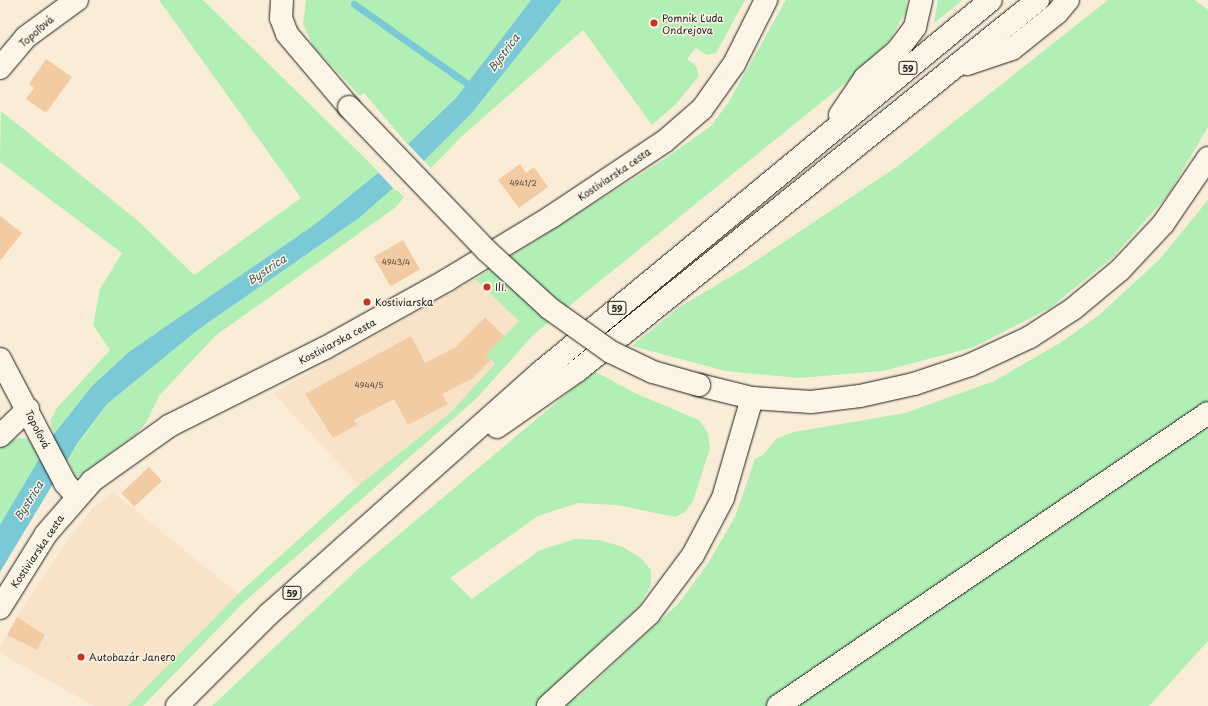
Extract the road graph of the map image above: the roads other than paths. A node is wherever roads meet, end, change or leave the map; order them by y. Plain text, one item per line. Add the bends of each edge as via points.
1 (77, 0) edge
2 (282, 0) edge
3 (766, 0) edge
4 (921, 0) edge
5 (991, 0) edge
6 (1038, 0) edge
7 (1082, 0) edge
8 (1062, 7) edge
9 (0, 68) edge
10 (955, 68) junction
11 (825, 136) junction
12 (1208, 158) edge
13 (0, 359) edge
14 (752, 398) junction
15 (28, 409) junction
16 (1208, 413) edge
17 (0, 436) edge
18 (413, 487) junction
19 (71, 490) junction
20 (0, 608) edge
21 (178, 706) edge
22 (548, 706) edge
23 (778, 706) edge

1 - 9 main road, Topoľová via 26,37
2 - 14 main road, bridge via 281,18 288,34 349,107 486,250 549,308 611,352 653,372
3 - 19 main road, Kostiviarska cesta via 734,64 702,109 665,141 551,217 447,280 326,348 169,426 92,481
4 - 11 main road via 915,27 897,51 865,78
5 - 11 main road, 59
6 - 10 main road, 59
7 - 8 main road
8 - 10 main road via 1012,49
10 - 18 main road, 59 via 577,371
11 - 18 main road, 59 via 542,371
12 - 14 main road via 1163,224 1120,270 1073,309 1030,337 970,365 914,384 868,395 811,402
13 - 15 main road, Topoľová
14 - 22 main road via 724,498 693,555 649,614
15 - 17 main road
15 - 19 main road, Topoľová
16 - 23 main road
18 - 21 main road, 59 via 269,614
19 - 20 main road, Kostiviarska cesta

